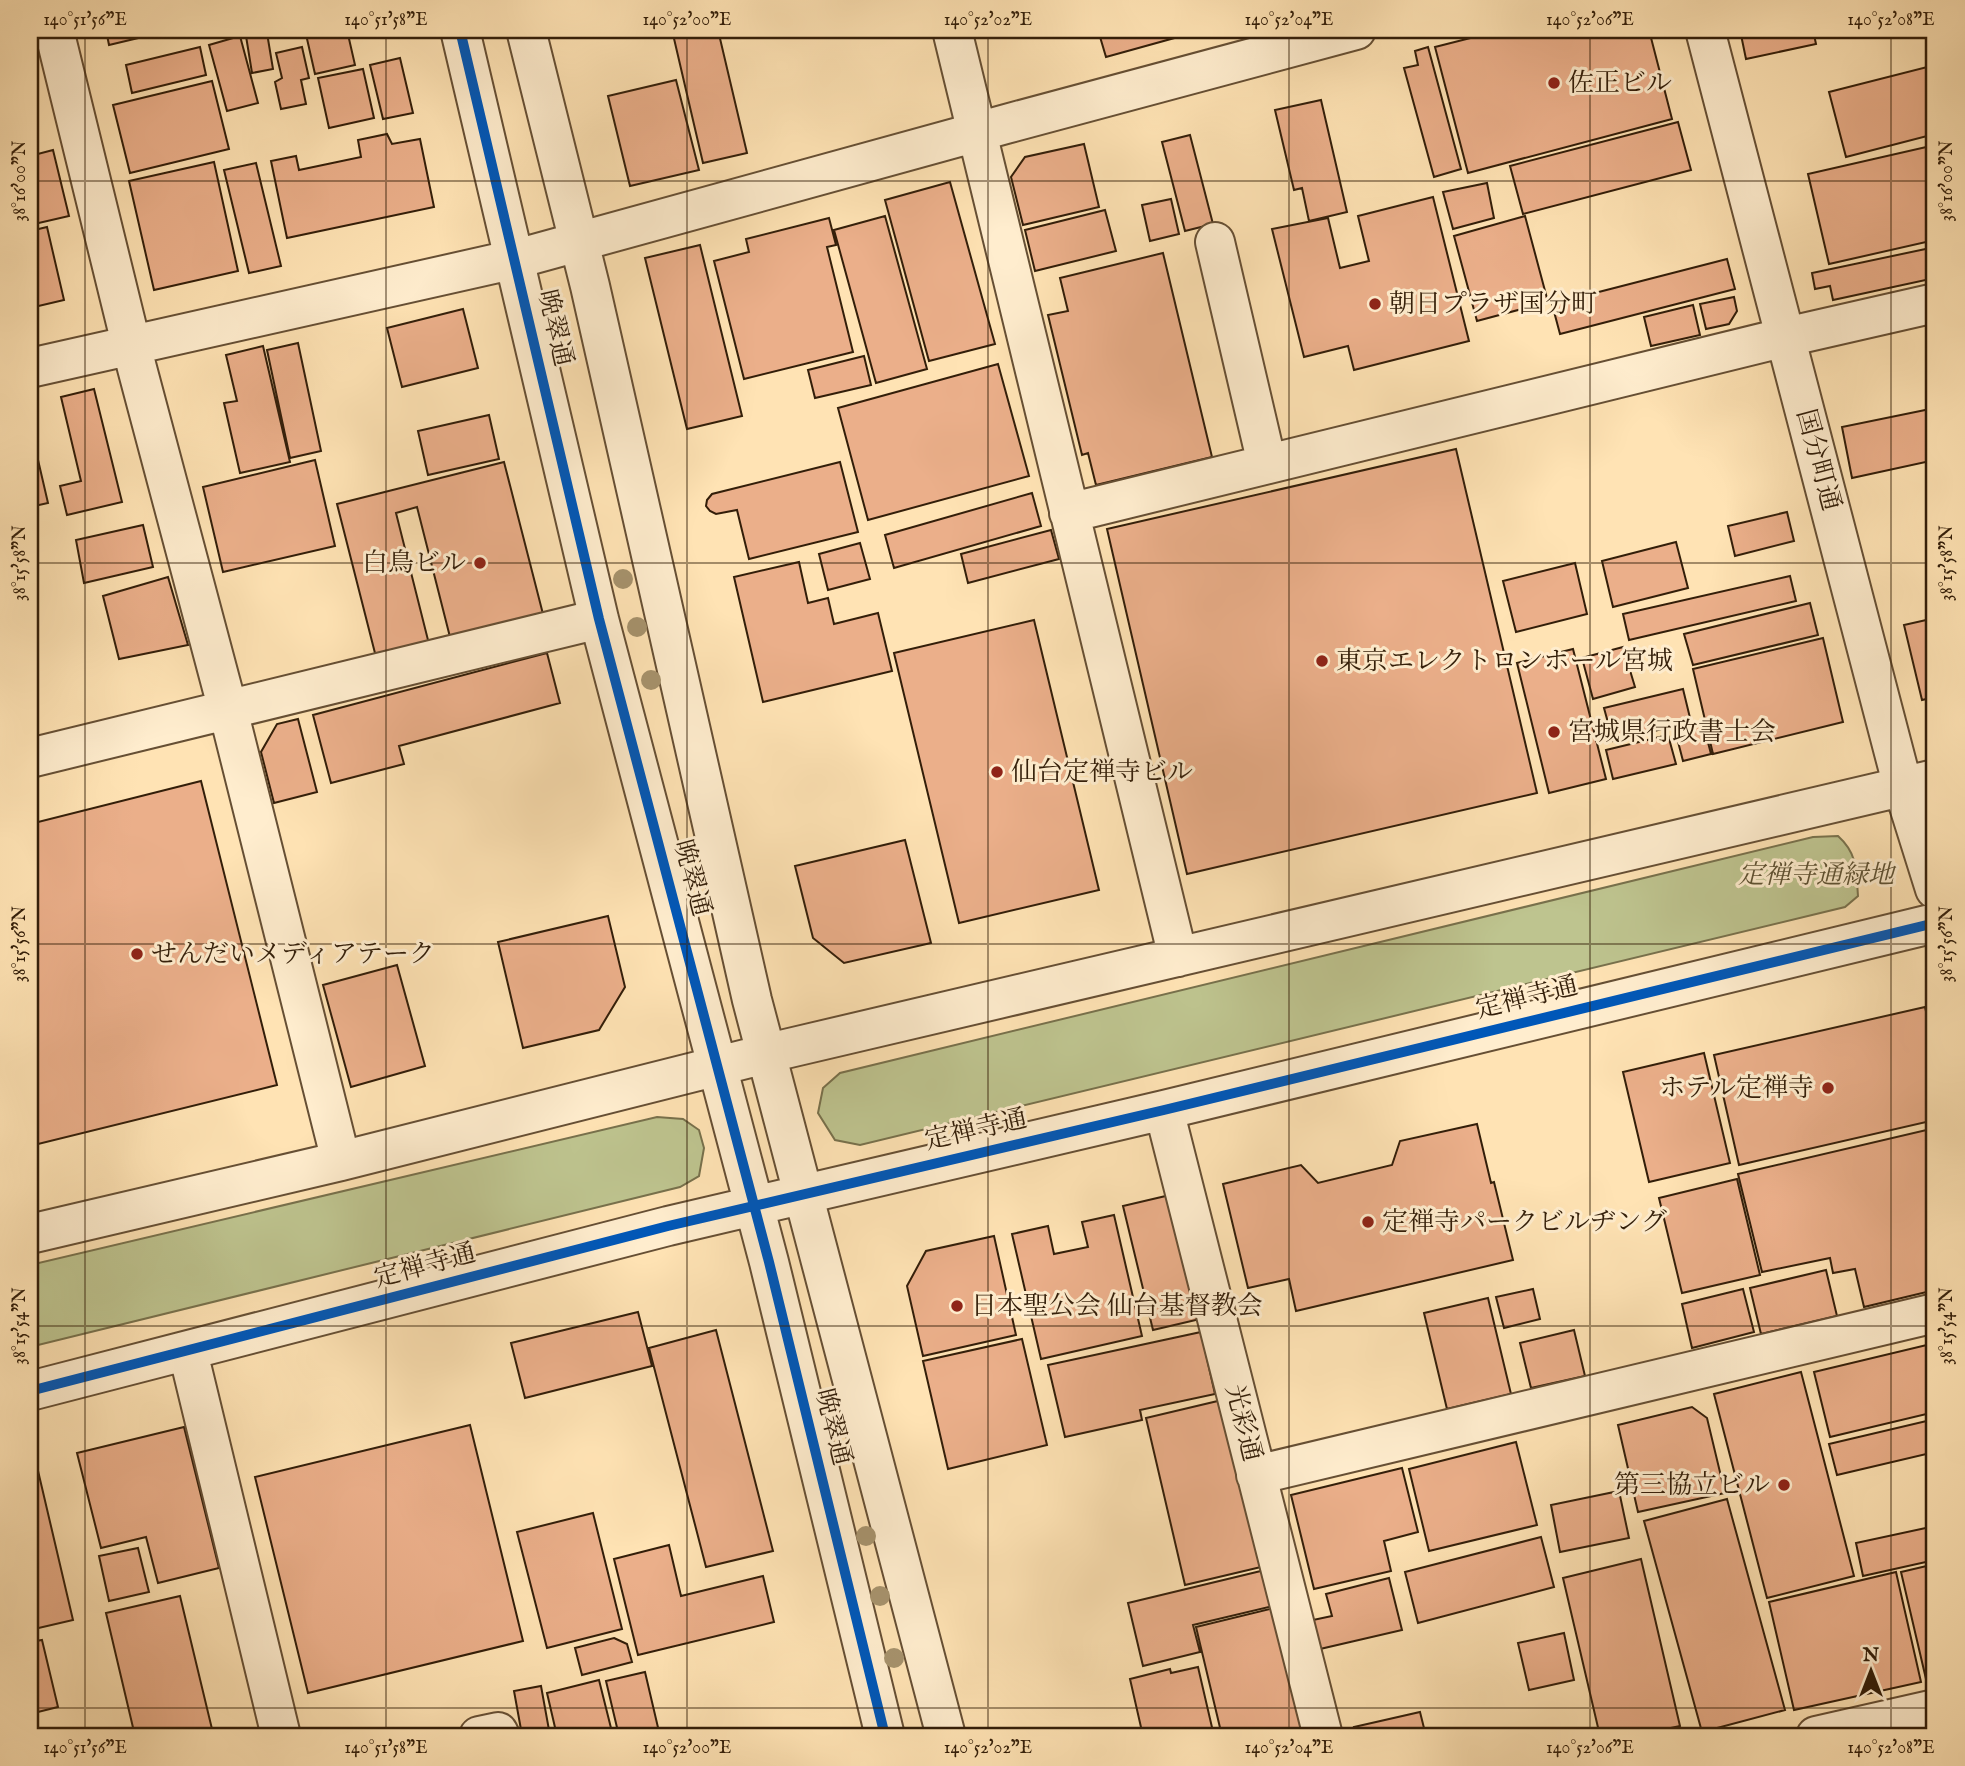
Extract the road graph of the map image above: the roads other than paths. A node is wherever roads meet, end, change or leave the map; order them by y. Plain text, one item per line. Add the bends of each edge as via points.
1 (54, 30) edge
2 (460, 30) edge
3 (526, 30) edge
4 (953, 30) edge
5 (1356, 30) edge
6 (1705, 30) edge
7 (978, 131) junction
8 (579, 243) junction
9 (1215, 243) dead end
10 (516, 259) junction
11 (1935, 303) edge
12 (1786, 337) junction
13 (131, 344) junction
14 (30, 368) edge
15 (1267, 464) junction
16 (1069, 513) junction
17 (599, 619) junction
18 (228, 710) junction
19 (30, 758) edge
20 (1919, 783) edge
21 (1935, 890) edge
22 (1935, 923) edge
23 (1178, 957) junction
24 (766, 1054) junction
25 (718, 1066) junction
26 (1164, 1110) junction
27 (341, 1161) junction
28 (803, 1194) junction
29 (755, 1205) junction
30 (30, 1234) edge
31 (1935, 1313) edge
32 (188, 1352) junction
33 (30, 1391) edge
34 (1256, 1475) junction
35 (1935, 1709) edge
36 (281, 1736) edge
37 (479, 1736) edge
38 (499, 1736) edge
39 (886, 1736) edge
40 (946, 1736) edge
41 (1323, 1736) edge
42 (1816, 1736) edge

1 - 13 street
2 - 10 street, 晩翠通
3 - 8 street, 晩翠通
4 - 7 street
5 - 7 street
6 - 12 street, 国分町通
7 - 8 street
7 - 16 street
8 - 10 street
8 - 24 street, 晩翠通
9 - 15 street
10 - 13 street
10 - 17 street, 晩翠通
11 - 12 street
12 - 15 street
12 - 20 street, 国分町通
13 - 14 street
13 - 18 street
15 - 16 street
16 - 23 street
17 - 18 street
17 - 25 street, 晩翠通
18 - 19 street
18 - 27 street
20 - 21 street, 国分町通
20 - 23 street
22 - 26 street, 定禅寺通
23 - 24 street
24 - 25 street
24 - 28 street, 晩翠通
25 - 27 street
25 - 29 street, 晩翠通
26 - 28 street, 定禅寺通
26 - 34 street, 光彩通
27 - 30 street
28 - 29 street, 定禅寺通
28 - 40 street, 晩翠通
29 - 32 street, 定禅寺通
29 - 39 street, 晩翠通
31 - 34 street
32 - 33 street, 定禅寺通
32 - 36 street
34 - 41 street, 光彩通
35 - 42 street
37 - 38 street via 498,1732

